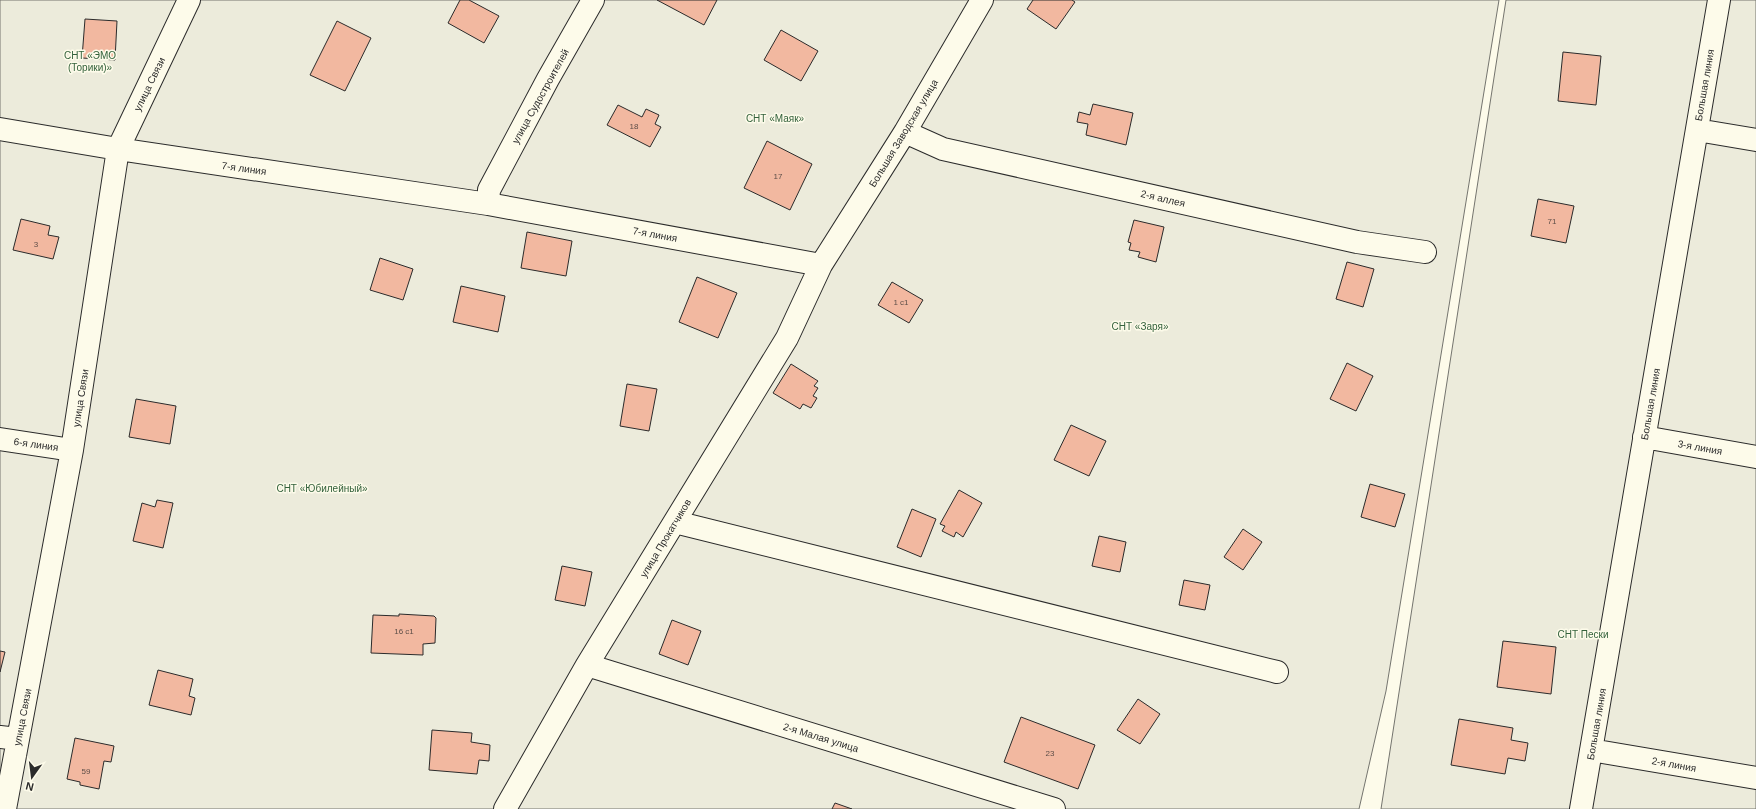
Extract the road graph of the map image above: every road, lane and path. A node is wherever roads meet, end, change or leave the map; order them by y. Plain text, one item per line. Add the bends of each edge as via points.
1 (189, 0) edge
2 (593, 0) edge
3 (982, 0) edge
4 (1719, 0) edge
5 (0, 129) edge
6 (1697, 130) junction
7 (905, 132) junction
8 (1756, 140) edge
9 (118, 149) junction
10 (488, 199) junction
11 (1425, 252) dead end
12 (821, 265) junction
13 (1644, 437) junction
14 (0, 439) edge
15 (72, 450) junction
16 (1756, 457) edge
17 (674, 522) junction
18 (587, 665) junction
19 (1276, 672) dead end
20 (9, 738) edge
21 (1592, 750) junction
22 (1756, 778) edge
23 (5, 809) edge
24 (505, 809) edge
25 (1054, 809) edge
26 (1581, 809) edge

1 - 9 street, улица Связи
2 - 10 street, улица Судостроителей via 548,79
3 - 7 street, Большая Заводская улица
4 - 6 street, Большая линия
5 - 9 street, 7-я линия
6 - 8 street
6 - 13 street, Большая линия
7 - 11 street, 2-я аллея via 943,149 1357,242
7 - 12 street, Большая Заводская улица
9 - 10 street, 7-я линия
9 - 15 street, улица Связи
10 - 12 street, 7-я линия
12 - 17 street, улица Прокатчиков via 787,338
13 - 16 street, 3-я линия
13 - 21 street, Большая линия
14 - 15 street, 6-я линия
15 - 20 street, улица Связи
17 - 18 street, улица Прокатчиков
17 - 19 street
18 - 24 street, улица Прокатчиков
18 - 25 street, 2-я Малая улица
20 - 23 street, улица Связи
21 - 22 street, 2-я линия
21 - 26 street, Большая линия

